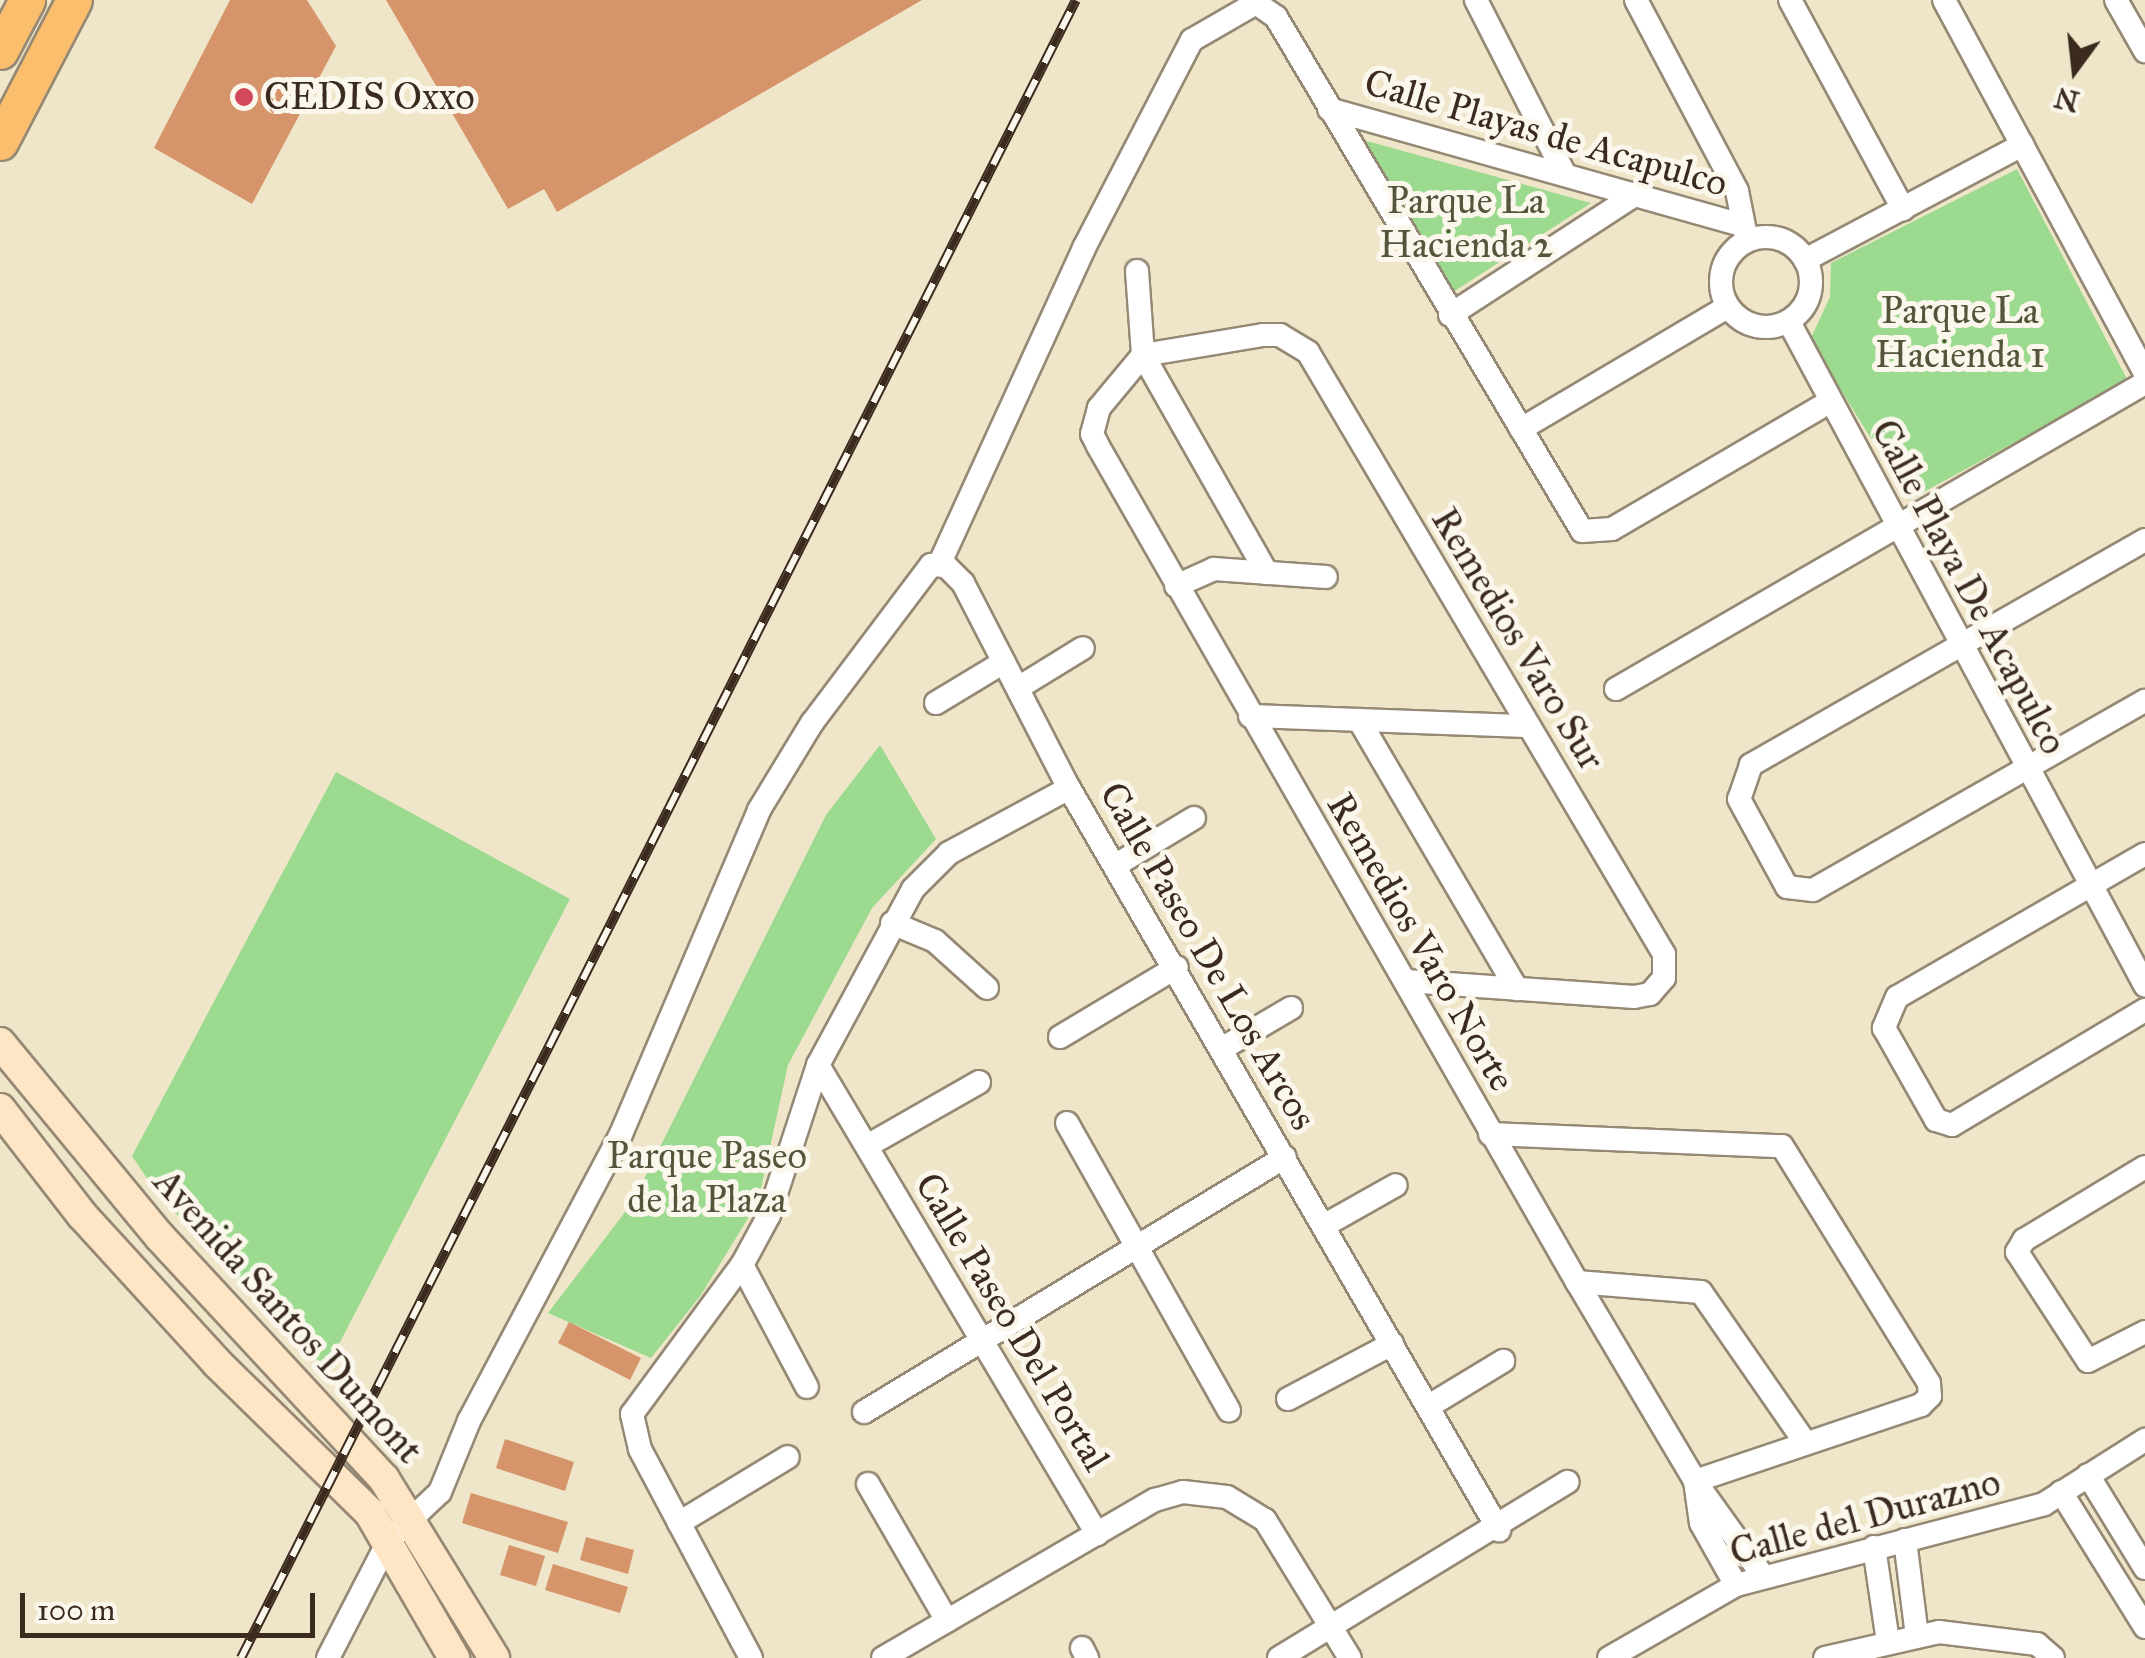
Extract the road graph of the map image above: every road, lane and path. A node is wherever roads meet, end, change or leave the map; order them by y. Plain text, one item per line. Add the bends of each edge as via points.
1 (27, 0) edge
2 (74, 0) edge
3 (1476, 0) edge
4 (1636, 0) edge
5 (1790, 0) edge
6 (1944, 0) edge
7 (2116, 0) edge
8 (0, 52) edge
9 (2145, 52) edge
10 (1329, 109) junction
11 (0, 142) edge
12 (2022, 144) junction
13 (1564, 173) junction
14 (1636, 195) junction
15 (1903, 209) junction
16 (1745, 233) junction
17 (1805, 260) junction
18 (1137, 271) dead end
19 (1728, 307) junction
20 (1450, 315) junction
21 (1788, 322) junction
22 (1143, 355) junction
23 (2145, 373) edge
24 (2145, 383) edge
25 (1829, 402) junction
26 (1521, 429) junction
27 (1896, 521) junction
28 (2145, 540) edge
29 (929, 570) junction
30 (1268, 574) junction
31 (1326, 577) dead end
32 (1176, 586) junction
33 (1960, 644) junction
34 (1083, 648) dead end
35 (1004, 662) junction
36 (1018, 688) junction
37 (1616, 689) dead end
38 (2145, 701) edge
39 (936, 703) dead end
40 (1250, 716) junction
41 (1359, 720) junction
42 (1529, 726) junction
43 (2025, 764) junction
44 (1069, 788) junction
45 (1194, 818) dead end
46 (2145, 854) edge
47 (1116, 865) junction
48 (2092, 884) junction
49 (892, 924) junction
50 (1177, 967) junction
51 (1406, 981) junction
52 (2145, 985) edge
53 (987, 988) dead end
54 (1518, 989) junction
55 (1291, 1008) dead end
56 (2145, 1010) edge
57 (1060, 1037) dead end
58 (0, 1043) edge
59 (1223, 1048) junction
60 (818, 1065) junction
61 (979, 1082) dead end
62 (0, 1109) edge
63 (1068, 1124) dead end
64 (1490, 1134) junction
65 (868, 1146) junction
66 (1285, 1156) junction
67 (2145, 1168) edge
68 (1396, 1185) dead end
69 (1325, 1226) junction
70 (1134, 1244) junction
71 (742, 1266) junction
72 (1577, 1282) junction
73 (2145, 1332) edge
74 (981, 1338) junction
75 (1392, 1344) junction
76 (1502, 1361) dead end
77 (807, 1387) dead end
78 (1288, 1400) dead end
79 (1429, 1406) junction
80 (1229, 1411) dead end
81 (864, 1412) dead end
82 (2145, 1440) edge
83 (1804, 1441) junction
84 (788, 1457) dead end
85 (2088, 1475) junction
86 (1695, 1481) junction
87 (1567, 1482) dead end
88 (868, 1484) dead end
89 (2061, 1492) junction
90 (414, 1521) junction
91 (679, 1524) junction
92 (1499, 1530) junction
93 (1096, 1534) junction
94 (388, 1540) junction
95 (1905, 1540) junction
96 (1874, 1547) junction
97 (2145, 1568) edge
98 (1763, 1576) junction
99 (1736, 1585) junction
100 (947, 1621) junction
101 (1333, 1626) junction
102 (2145, 1627) edge
103 (1916, 1636) junction
104 (1888, 1642) junction
105 (924, 1648) edge
106 (1619, 1656) edge
107 (328, 1658) edge
108 (454, 1658) edge
109 (494, 1658) edge
110 (751, 1658) edge
111 (883, 1658) edge
112 (1280, 1658) edge
113 (1350, 1658) edge
114 (1825, 1658) edge
115 (2053, 1658) edge

1 - 8 main road
2 - 11 main road
3 - 13 street
4 - 16 street via 1737,191
5 - 15 street
6 - 12 street
7 - 9 street
10 - 13 street, Calle Playas de Acapulco
10 - 20 street
10 - 29 street via 1276,17 1256,3 1192,40
12 - 15 street
12 - 23 street
13 - 14 street, Calle Playas de Acapulco
14 - 16 street, Calle Playas de Acapulco
14 - 20 street
15 - 17 street
16 - 17 street via 1780,240
16 - 19 street via 1722,270
17 - 21 street via 1811,283 1805,306
18 - 22 street
19 - 21 street via 1744,323 1766,328
19 - 26 street
20 - 26 street
21 - 25 street, Calle Playa De Acapulco
22 - 30 street
22 - 32 street, Remedios Varo Norte via 1099,408 1092,434
22 - 42 street, Remedios Varo Sur via 1246,336 1295,341 1308,352
24 - 27 street
25 - 26 street via 1595,534 1576,527
25 - 27 street, Calle Playa De Acapulco
27 - 33 street, Calle Playa De Acapulco
27 - 37 street
28 - 33 street
29 - 35 street, Calle Paseo De Los Arcos via 963,583
29 - 90 street via 812,723 759,810 621,1134 469,1421 440,1492
30 - 31 street
30 - 32 street via 1214,570
32 - 40 street, Remedios Varo Norte
33 - 43 street, Calle Playa De Acapulco
33 - 43 street via 1751,764 1739,799 1788,886 1805,892
34 - 36 street
35 - 36 street, Calle Paseo De Los Arcos
35 - 39 street
36 - 44 street, Calle Paseo De Los Arcos
38 - 43 street
40 - 41 street
40 - 51 street, Remedios Varo Norte
41 - 42 street
41 - 54 street
42 - 54 street, Remedios Varo Sur via 1664,954 1664,978 1650,994 1634,996
43 - 48 street, Calle Playa De Acapulco
44 - 47 street, Calle Paseo De Los Arcos
44 - 49 street via 949,853 913,888
45 - 47 street
46 - 48 street
47 - 50 street, Calle Paseo De Los Arcos
48 - 52 street, Calle Playa De Acapulco
48 - 56 street via 1897,997 1886,1014 1885,1035 1936,1120 1963,1122
49 - 53 street via 936,941
49 - 60 street
50 - 57 street
50 - 59 street, Calle Paseo De Los Arcos
51 - 54 street
51 - 64 street, Remedios Varo Norte
55 - 59 street
58 - 90 main road, Avenida Santos Dumont via 160,1236 362,1454
59 - 66 street, Calle Paseo De Los Arcos
60 - 65 street, Calle Paseo Del Portal
60 - 71 street via 770,1215
61 - 65 street, Calle Paseo Del Portal
62 - 94 main road, Avenida Santos Dumont via 82,1215 216,1363 370,1513
63 - 70 street
64 - 72 street, Remedios Varo Norte
64 - 83 street via 1782,1146 1929,1384 1930,1396
65 - 74 street, Calle Paseo Del Portal
66 - 69 street, Calle Paseo De Los Arcos
66 - 70 street
67 - 73 street via 2018,1247 2088,1361
68 - 69 street
69 - 75 street, Calle Paseo De Los Arcos
70 - 74 street
70 - 80 street
71 - 77 street
71 - 91 street via 631,1420
72 - 83 street via 1696,1289
72 - 86 street, Remedios Varo Norte
74 - 81 street
74 - 93 street, Calle Paseo Del Portal
75 - 78 street
75 - 79 street, Calle Paseo De Los Arcos
76 - 79 street
79 - 92 street, Calle Paseo De Los Arcos
82 - 85 street, Calle del Durazno
83 - 86 street
84 - 91 street
85 - 89 street, Calle del Durazno
85 - 97 street
86 - 98 street, Remedios Varo Norte
86 - 99 street, Remedios Varo Norte via 1702,1523
87 - 92 street
88 - 100 street
89 - 95 street, Calle del Durazno via 1978,1526
89 - 102 street
90 - 94 street
90 - 109 main road, Avenida Santos Dumont
91 - 110 street
92 - 101 street
93 - 100 street
93 - 101 street via 1154,1500 1183,1492 1227,1497 1265,1520
94 - 107 street
94 - 108 main road, Avenida Santos Dumont
95 - 96 street, Calle del Durazno
95 - 103 street
96 - 98 street, Calle del Durazno
96 - 104 street
98 - 99 street, Calle del Durazno
99 - 106 street, Calle del Durazno
100 - 105 street
101 - 112 street
101 - 113 street
103 - 104 street
103 - 115 street via 1940,1632 2037,1644
104 - 114 street
105 - 111 street

